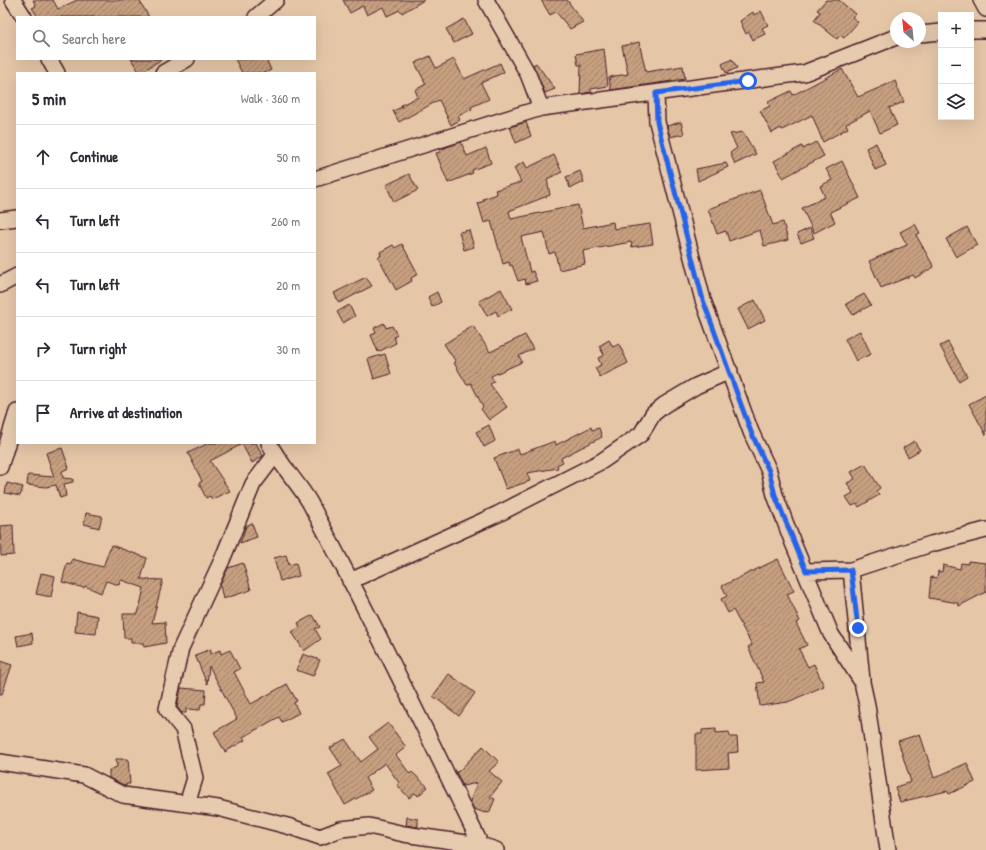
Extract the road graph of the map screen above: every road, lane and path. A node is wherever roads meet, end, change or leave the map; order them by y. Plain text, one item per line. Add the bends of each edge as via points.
1 (13, 0) edge
2 (276, 0) edge
3 (486, 0) edge
4 (981, 0) edge
5 (986, 9) edge
6 (23, 16) edge
7 (257, 16) edge
8 (974, 30) edge
9 (986, 30) edge
10 (938, 32) edge
11 (926, 33) edge
12 (890, 39) edge
13 (50, 60) edge
14 (185, 60) edge
15 (56, 72) edge
16 (166, 72) edge
17 (656, 93) junction
18 (541, 108) junction
19 (316, 179) edge
20 (16, 218) edge
21 (0, 220) edge
22 (16, 277) edge
23 (0, 285) edge
24 (730, 371) junction
25 (16, 415) edge
26 (272, 449) edge
27 (0, 467) edge
28 (986, 530) edge
29 (851, 570) junction
30 (806, 571) junction
31 (350, 581) junction
32 (862, 682) junction
33 (0, 762) edge
34 (187, 804) junction
35 (480, 847) edge
36 (496, 850) edge
37 (888, 850) edge

1 - 6 street
2 - 7 street
3 - 18 street via 528,74
4 - 5 street
8 - 9 street
10 - 11 street
12 - 17 street via 804,73
13 - 15 street
14 - 16 street
17 - 18 street
17 - 24 street via 657,122 703,300
18 - 19 street
20 - 21 street
22 - 23 street
24 - 30 street via 751,432 769,471 775,495
24 - 31 street via 696,386 664,405 653,414 641,434 602,461 498,514
25 - 27 street
26 - 31 street via 308,501
26 - 34 street via 253,484 222,560 181,648 166,709 183,729 195,778
28 - 29 street via 931,544
29 - 30 street
29 - 32 street
30 - 32 street via 831,634
31 - 35 street via 422,722
32 - 37 street
33 - 34 street via 84,775 123,795
34 - 35 street via 218,808 320,837 341,829 369,826
35 - 36 street

